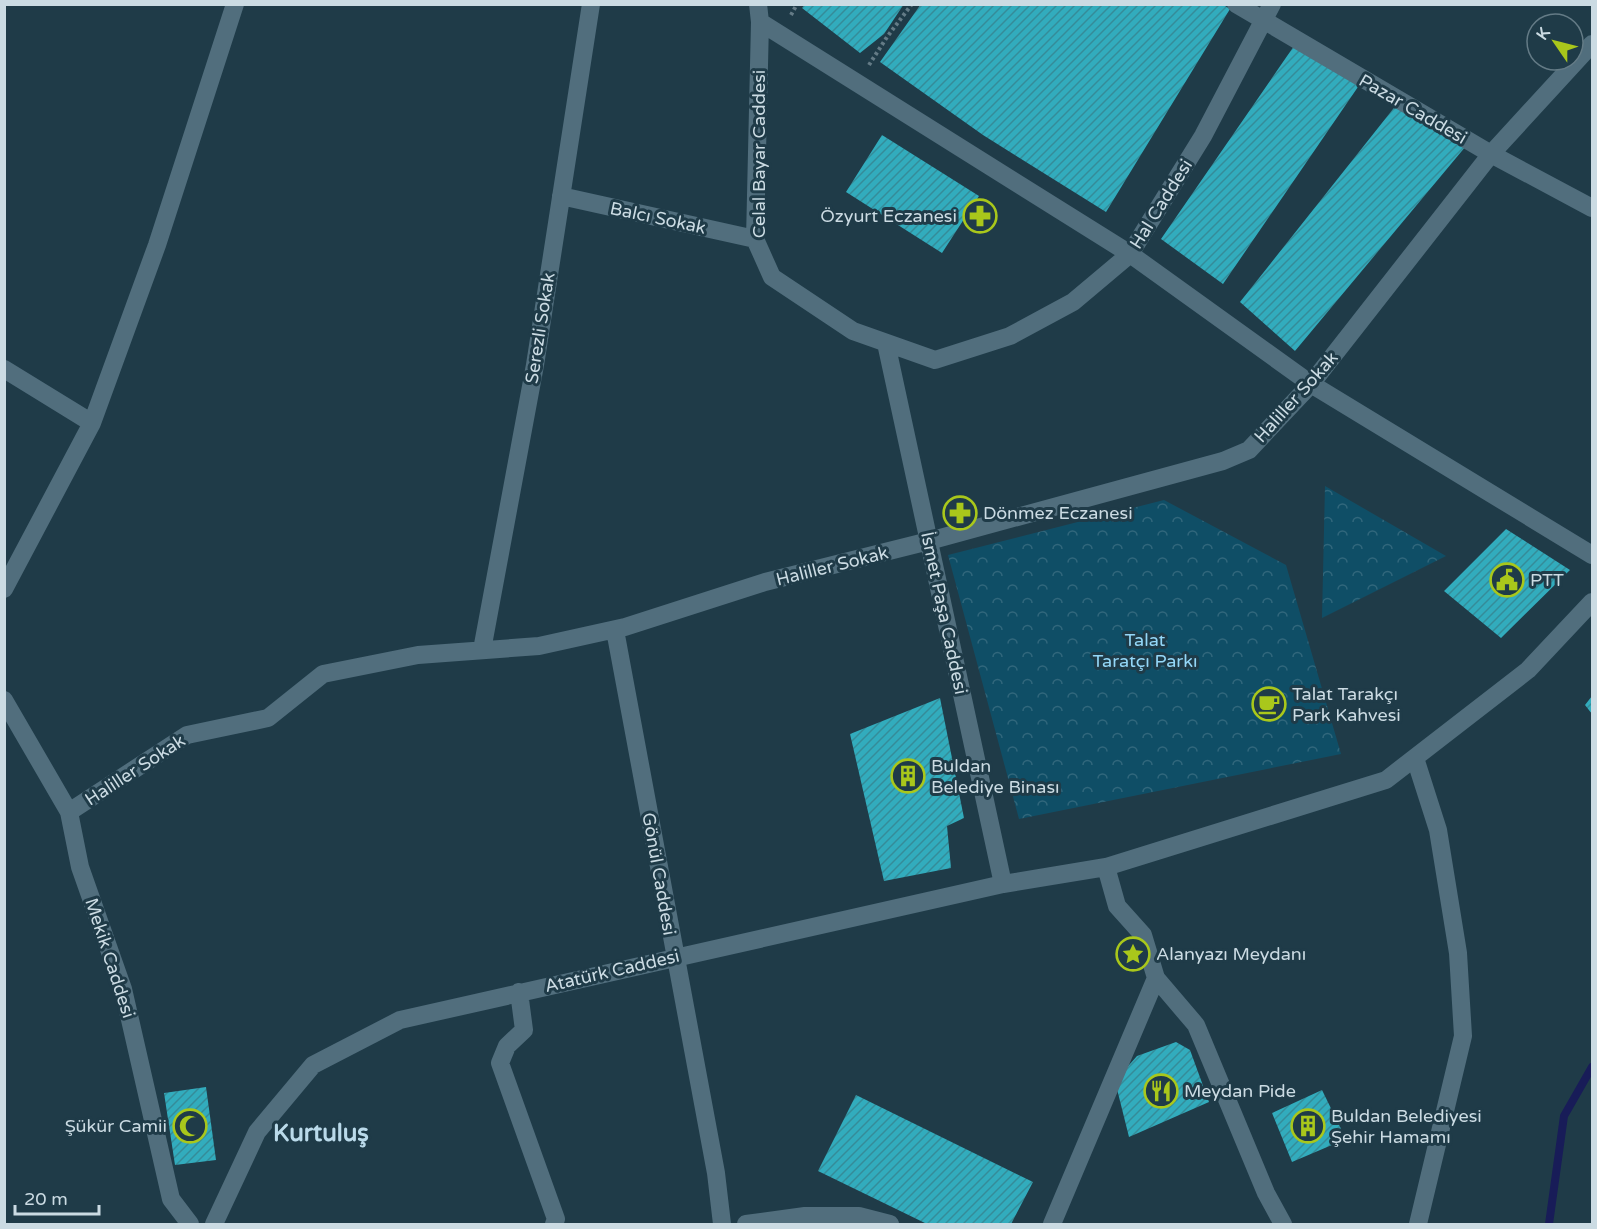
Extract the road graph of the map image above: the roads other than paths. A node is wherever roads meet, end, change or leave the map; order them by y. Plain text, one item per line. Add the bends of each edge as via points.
1 (235, 4) edge
2 (591, 4) edge
3 (1236, 4) edge
4 (1272, 4) edge
5 (759, 13) edge
6 (1263, 21) junction
7 (1593, 44) edge
8 (1491, 154) junction
9 (561, 196) junction
10 (1593, 208) edge
11 (755, 239) junction
12 (1130, 254) junction
13 (886, 343) junction
14 (4, 369) edge
15 (1311, 384) junction
16 (92, 423) junction
17 (929, 542) junction
18 (1593, 555) edge
19 (4, 589) edge
20 (1593, 602) edge
21 (615, 630) junction
22 (482, 650) junction
23 (4, 700) edge
24 (1415, 758) junction
25 (69, 812) junction
26 (1106, 867) junction
27 (1003, 884) junction
28 (674, 957) junction
29 (1156, 978) junction
30 (519, 992) junction
31 (190, 1224) edge
32 (214, 1224) edge
33 (554, 1224) edge
34 (722, 1224) edge
35 (746, 1224) edge
36 (890, 1224) edge
37 (1052, 1224) edge
38 (1283, 1224) edge
39 (1418, 1224) edge

1 - 16 street via 157,245
2 - 9 street, Serezli Sokak
3 - 6 street, Pazar Caddesi
4 - 6 street, Hal Caddesi
5 - 11 street, Celal Bayar Caddesi
5 - 12 street via 858,83
6 - 8 street, Pazar Caddesi
6 - 12 street, Hal Caddesi via 1203,136
7 - 8 street, Haliller Sokak
8 - 10 street, Pazar Caddesi
8 - 15 street, Haliller Sokak
9 - 11 street, Balcı Sokak
9 - 22 street, Serezli Sokak via 535,364
11 - 13 street, Celal Bayar Caddesi via 772,277 853,331
12 - 13 street, Hal Caddesi via 1073,302 1010,336 935,360
12 - 15 street
13 - 17 street, İsmet Paşa Caddesi
14 - 16 street
15 - 17 street, Haliller Sokak via 1249,450 1223,461
15 - 18 street
16 - 19 street
17 - 21 street, Haliller Sokak via 765,582
17 - 27 street, İsmet Paşa Caddesi
20 - 24 street, Atatürk Caddesi via 1528,670
21 - 22 street, Haliller Sokak via 539,646
21 - 28 street, Gönül Caddesi
22 - 25 street, Haliller Sokak via 418,655 323,674 268,718 187,735
23 - 25 street, Mekik Caddesi
24 - 26 street, Atatürk Caddesi via 1386,780
24 - 39 street via 1438,830 1458,953 1463,1036
25 - 31 street, Mekik Caddesi via 80,867 123,989 171,1199
26 - 27 street, Atatürk Caddesi
26 - 29 street via 1117,906 1143,935
27 - 28 street, Atatürk Caddesi
28 - 30 street, Atatürk Caddesi
28 - 34 street, Gönül Caddesi via 716,1173
29 - 37 street
29 - 38 street via 1196,1025 1266,1193
30 - 32 street, Atatürk Caddesi via 400,1020 313,1065 257,1132
30 - 33 street via 524,1030 507,1046 500,1063 556,1219
35 - 36 street via 805,1216 859,1216

